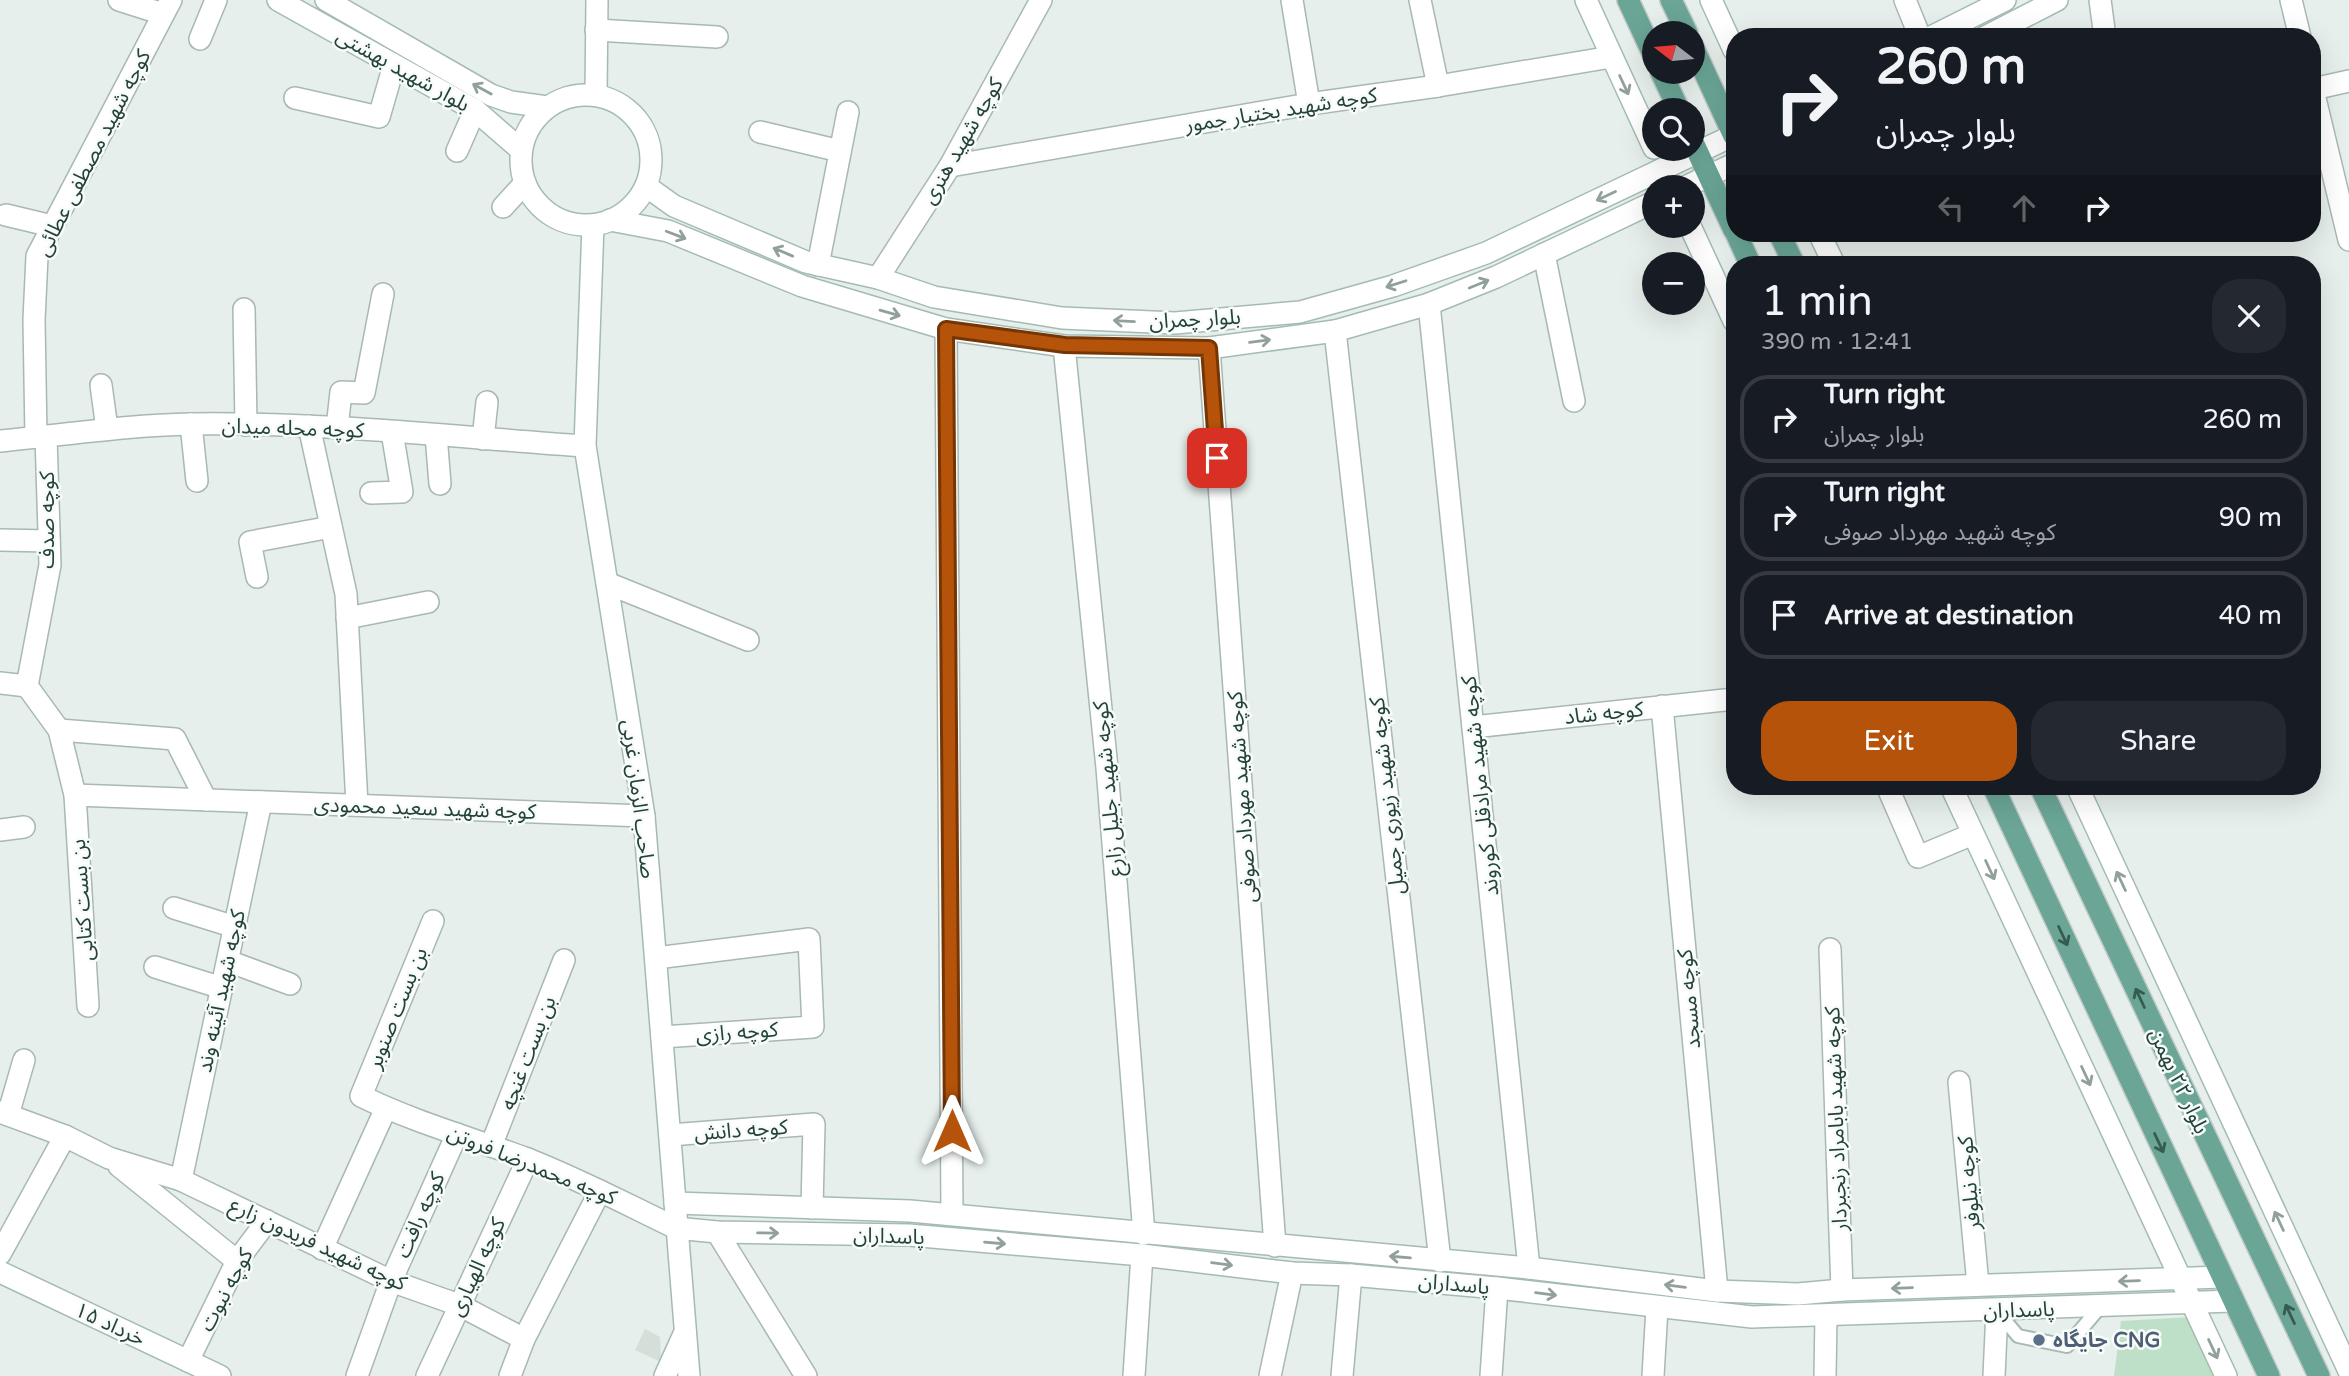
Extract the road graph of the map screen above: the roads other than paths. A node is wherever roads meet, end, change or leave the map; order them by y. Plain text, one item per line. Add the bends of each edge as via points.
1 (119, 0) edge
2 (216, 0) edge
3 (278, 0) edge
4 (326, 0) edge
5 (597, 0) edge
6 (1041, 0) edge
7 (1292, 0) edge
8 (1420, 0) edge
9 (1586, 0) edge
10 (1628, 0) edge
11 (1671, 0) edge
12 (1711, 0) edge
13 (1905, 0) edge
14 (2005, 0) edge
15 (2057, 0) edge
16 (2101, 0) edge
17 (2291, 0) edge
18 (167, 7) edge
19 (1681, 21) edge
20 (1916, 28) edge
21 (1949, 28) edge
22 (2003, 28) edge
23 (2104, 28) edge
24 (2298, 28) edge
25 (596, 30) junction
26 (1642, 30) edge
27 (1726, 33) edge
28 (717, 37) dead end
29 (200, 39) dead end
30 (1611, 57) junction
31 (394, 65) junction
32 (1705, 73) edge
33 (2349, 81) edge
34 (1438, 86) junction
35 (2321, 86) edge
36 (596, 95) junction
37 (295, 98) dead end
38 (1309, 104) junction
39 (547, 107) junction
40 (475, 110) junction
41 (848, 112) dead end
42 (1726, 118) edge
43 (1642, 123) edge
44 (2321, 124) edge
45 (760, 132) dead end
46 (1726, 137) edge
47 (1705, 143) edge
48 (521, 150) junction
49 (457, 151) dead end
50 (840, 151) junction
51 (1682, 161) edge
52 (1702, 161) edge
53 (950, 166) junction
54 (1726, 168) edge
55 (1671, 175) edge
56 (1709, 176) junction
57 (1705, 178) edge
58 (525, 184) junction
59 (646, 186) junction
60 (1642, 189) edge
61 (503, 207) dead end
62 (1642, 208) edge
63 (1726, 212) edge
64 (6, 215) dead end
65 (601, 223) junction
66 (52, 226) junction
67 (1696, 238) edge
68 (2349, 240) edge
69 (1544, 254) junction
70 (818, 265) junction
71 (878, 278) junction
72 (383, 294) dead end
73 (1429, 304) junction
74 (1726, 304) edge
75 (244, 309) dead end
76 (946, 329) junction
77 (1335, 331) junction
78 (1065, 345) junction
79 (1209, 348) junction
80 (101, 385) dead end
81 (1574, 401) dead end
82 (487, 402) dead end
83 (191, 424) junction
84 (246, 425) junction
85 (309, 426) junction
86 (337, 428) junction
87 (107, 429) junction
88 (392, 432) junction
89 (436, 435) junction
90 (41, 436) junction
91 (483, 439) junction
92 (0, 440) edge
93 (585, 446) junction
94 (197, 481) dead end
95 (440, 484) dead end
96 (371, 493) dead end
97 (331, 527) junction
98 (0, 540) edge
99 (49, 541) junction
100 (257, 577) dead end
101 (607, 583) junction
102 (428, 602) dead end
103 (348, 618) junction
104 (748, 640) dead end
105 (0, 684) edge
106 (26, 686) junction
107 (1726, 700) edge
108 (1662, 706) junction
109 (1474, 727) junction
110 (59, 730) junction
111 (75, 794) junction
112 (1890, 795) edge
113 (1955, 795) edge
114 (1997, 795) edge
115 (2044, 795) edge
116 (2081, 795) edge
117 (206, 800) junction
118 (261, 802) junction
119 (357, 805) junction
120 (644, 816) junction
121 (24, 827) dead end
122 (0, 830) edge
123 (1973, 834) junction
124 (174, 908) dead end
125 (433, 921) dead end
126 (235, 927) junction
127 (1830, 949) dead end
128 (656, 958) junction
129 (564, 960) dead end
130 (228, 961) junction
131 (155, 967) dead end
132 (290, 984) dead end
133 (222, 988) junction
134 (88, 1006) dead end
135 (662, 1037) junction
136 (24, 1060) dead end
137 (1959, 1082) dead end
138 (361, 1096) joint
139 (386, 1108) junction
140 (4, 1114) edge
141 (457, 1134) junction
142 (670, 1135) junction
143 (65, 1136) junction
144 (491, 1146) junction
145 (109, 1158) junction
146 (528, 1159) junction
147 (181, 1180) junction
148 (600, 1191) junction
149 (675, 1203) junction
150 (812, 1208) junction
151 (952, 1214) junction
152 (267, 1221) junction
153 (676, 1228) junction
154 (717, 1232) junction
155 (1144, 1234) junction
156 (1275, 1246) junction
157 (322, 1249) junction
158 (0, 1254) edge
159 (1142, 1255) junction
160 (237, 1261) junction
161 (1440, 1261) junction
162 (1529, 1268) junction
163 (0, 1272) edge
164 (1292, 1273) junction
165 (1351, 1275) junction
166 (2222, 1278) junction
167 (2180, 1279) junction
168 (391, 1281) junction
169 (1978, 1285) junction
170 (1497, 1288) junction
171 (1842, 1290) junction
172 (1717, 1291) junction
173 (2233, 1301) junction
174 (2192, 1303) junction
175 (459, 1305) junction
176 (2101, 1306) junction
177 (1657, 1308) junction
178 (1997, 1311) junction
179 (1826, 1316) junction
180 (685, 1332) junction
181 (524, 1339) junction
182 (205, 1371) edge
183 (2349, 1371) edge
184 (357, 1376) edge
185 (427, 1376) edge
186 (510, 1376) edge
187 (665, 1376) edge
188 (689, 1376) edge
189 (806, 1376) edge
190 (1133, 1376) edge
191 (1270, 1376) edge
192 (1342, 1376) edge
193 (1491, 1376) edge
194 (1653, 1376) edge
195 (1825, 1376) edge
196 (1994, 1376) edge
197 (2226, 1376) edge
198 (2269, 1376) edge
199 (2319, 1376) edge

1 - 18 street
2 - 29 street
3 - 31 street, بلوار شهید بهشتی
39 -> 4 street, بلوار شهید بهشتی via 491,94
5 - 25 street
6 - 53 street, کوچه شهید هنری
7 - 38 street
8 - 34 street
9 - 30 street
10 - 26 main road
11 - 19 main road
12 - 27 street
13 - 20 street
14 - 21 street
15 - 22 street
16 - 23 street
17 - 24 street
18 - 66 street, کوچه شهید مصطفی عطائی
25 - 28 street
25 - 36 street
30 - 34 street, کوچه شهید بختیار جمور
30 -> 43 street
31 - 37 street via 379,117
31 - 40 street, بلوار شهید بهشتی
32 - 42 main road
33 - 35 street
34 - 38 street, کوچه شهید بختیار جمور
36 - 39 street via 562,98
36 - 59 street via 620,104 646,135 651,152
38 - 53 street, کوچه شهید بختیار جمور
39 - 48 street via 526,133
40 - 48 street, بلوار شهید بهشتی
40 - 49 street
41 - 50 street
44 - 68 street
45 - 50 street
46 - 47 street, بلوار چمران
48 - 58 street
50 - 70 street
51 - 55 street, بلوار چمران
52 - 56 main road
53 - 71 street, کوچه شهید هنری
54 - 56 street
56 - 57 street
56 - 63 main road
58 - 61 street
58 - 65 street via 539,205 559,220 576,225
59 - 65 street via 631,206
70 -> 59 street, بلوار چمران via 674,206
60 -> 71 street, بلوار چمران via 1486,253 1300,312 1175,323 1062,318 934,297
62 - 69 street, بلوار چمران
64 - 66 street
65 -> 76 street, بلوار چمران via 668,231 802,286
65 - 93 street, صاحب الزمان غربی
66 - 90 street, کوچه شهید مصطفی عطائی via 37,256 34,320
67 - 74 street
73 -> 69 street, بلوار چمران
69 - 81 street
70 - 71 street, بلوار چمران
72 - 86 street via 364,393 341,392
73 - 77 street, بلوار چمران
73 - 109 street, کوچه شهید مرادقلی کوروند
75 - 84 street
76 - 78 street, بلوار چمران
76 - 151 street
79 -> 77 street, بلوار چمران
77 - 161 street, کوچه شهید زیوری جمیل
78 - 79 street, بلوار چمران
78 - 155 street, کوچه شهید جلیل زارع via 1107,768
79 - 156 street, کوچه شهید مهرداد صوفی
80 - 87 street
82 - 91 street
83 - 84 street, کوچه محله میدان
83 - 87 street, کوچه محله میدان
83 - 94 street
84 - 85 street, کوچه محله میدان
85 - 86 street, کوچه محله میدان
85 - 97 street
86 - 88 street, کوچه محله میدان
87 - 90 street, کوچه محله میدان
88 - 89 street, کوچه محله میدان
88 - 96 street via 402,492
89 - 91 street, کوچه محله میدان
89 - 95 street
90 - 92 street, کوچه محله میدان
90 - 99 street, کوچه صدف
91 - 93 street, کوچه محله میدان
93 - 101 street, صاحب الزمان غربی
97 - 100 street via 250,542
97 - 103 street
98 - 99 street
99 - 106 street, کوچه صدف via 50,565
101 - 104 street
101 - 120 street, صاحب الزمان غربی
102 - 103 street
103 - 119 street
105 - 106 street
106 - 110 street
107 - 108 street, کوچه شاد
108 - 109 street, کوچه شاد
108 - 172 street, کوچه مسجد
109 - 162 street, کوچه شهید مرادقلی کوروند
110 - 111 street, بن بست کتابی
110 - 117 street via 175,740
111 - 117 street, کوچه شهید سعید محمودی
111 - 134 street, بن بست کتابی
112 - 123 street via 1918,856
113 - 123 street
114 -> 166 main road, بلوار ۲۲ بهمن
199 -> 115 main road, بلوار ۲۲ بهمن
183 -> 116 street, بلوار ۲۲ بهمن
117 - 118 street, کوچه شهید سعید محمودی
118 - 119 street, کوچه شهید سعید محمودی
118 - 126 street, کوچه شهید آئینه وند
119 - 120 street, کوچه شهید سعید محمودی
120 - 128 street, صاحب الزمان غربی
121 - 122 street
123 -> 167 street
124 - 126 street
125 - 138 street, بن بست صنوبر
126 - 130 street, کوچه شهید آئینه وند
127 - 171 street, کوچه شهید بابامراد رنجبردار
128 - 135 street, صاحب الزمان غربی
128 - 135 street, کوچه رازی via 810,939 813,1027
129 - 144 street, بن بست غنچه
130 - 132 street
130 - 133 street, کوچه شهید آئینه وند
131 - 133 street
133 - 147 street, کوچه شهید آئینه وند
135 - 142 street, صاحب الزمان غربی
136 - 140 street
137 - 169 street, کوچه نیلوفر
138 - 139 street, کوچه محمدرضا فروتن
139 - 141 street, کوچه محمدرضا فروتن
139 - 157 street
140 - 143 street, کوچه شهید فریدون زارع
141 - 144 street, کوچه محمدرضا فروتن
141 - 168 street, کوچه رافت
142 - 149 street, صاحب الزمان غربی
142 - 150 street, کوچه دانش via 814,1124
143 - 145 street, کوچه شهید فریدون زارع
143 - 158 street
144 - 146 street, کوچه محمدرضا فروتن
145 - 147 street, کوچه شهید فریدون زارع
145 - 160 street, کوچه شهید فریدون زارع
146 - 148 street, کوچه محمدرضا فروتن
146 - 175 street, کوچه الهیاری
147 - 152 street, کوچه شهید فریدون زارع
148 - 153 street, کوچه محمدرضا فروتن
148 - 181 street
149 - 150 street, پاسداران
149 - 153 street, صاحب الزمان غربی
150 - 151 street, پاسداران
151 - 155 street, پاسداران
152 - 157 street, کوچه شهید فریدون زارع
152 - 160 street, کوچه نبوت
153 - 154 street, پاسداران
153 - 180 street, صاحب الزمان غربی
154 -> 159 street, پاسداران via 909,1235
154 - 189 street
155 - 156 street, پاسداران
161 -> 156 street, پاسداران
157 - 168 street, کوچه شهید فریدون زارع
159 -> 164 street, پاسداران
159 - 190 street
160 - 182 street, کوچه نبوت
161 - 162 street, پاسداران
172 -> 162 street, پاسداران
163 - 182 street, ۱۵ خرداد
164 - 165 street, پاسداران
164 - 191 street
165 - 170 street, پاسداران
165 - 192 street
166 - 167 street, پاسداران
166 - 173 main road, بلوار ۲۲ بهمن
167 -> 169 street, پاسداران
167 - 174 street
168 - 175 street, کوچه شهید فریدون زارع
168 - 184 street, کوچه رافت
169 -> 171 street, پاسداران
170 -> 177 street, پاسداران
170 - 193 street
171 - 172 street, پاسداران via 1798,1294
173 - 174 street, پاسداران
173 - 198 main road, بلوار ۲۲ بهمن
174 - 176 street, پاسداران
174 -> 197 street
175 - 181 street, کوچه شهید فریدون زارع
175 - 185 street, کوچه الهیاری
176 - 178 street, پاسداران
176 - 178 lane via 2067,1346 2018,1336
177 - 179 street, پاسداران via 1752,1317
177 - 194 street
178 - 179 street, پاسداران
178 - 196 street
179 - 195 street
180 - 187 street
180 - 188 street, صاحب الزمان غربی
181 - 186 street

